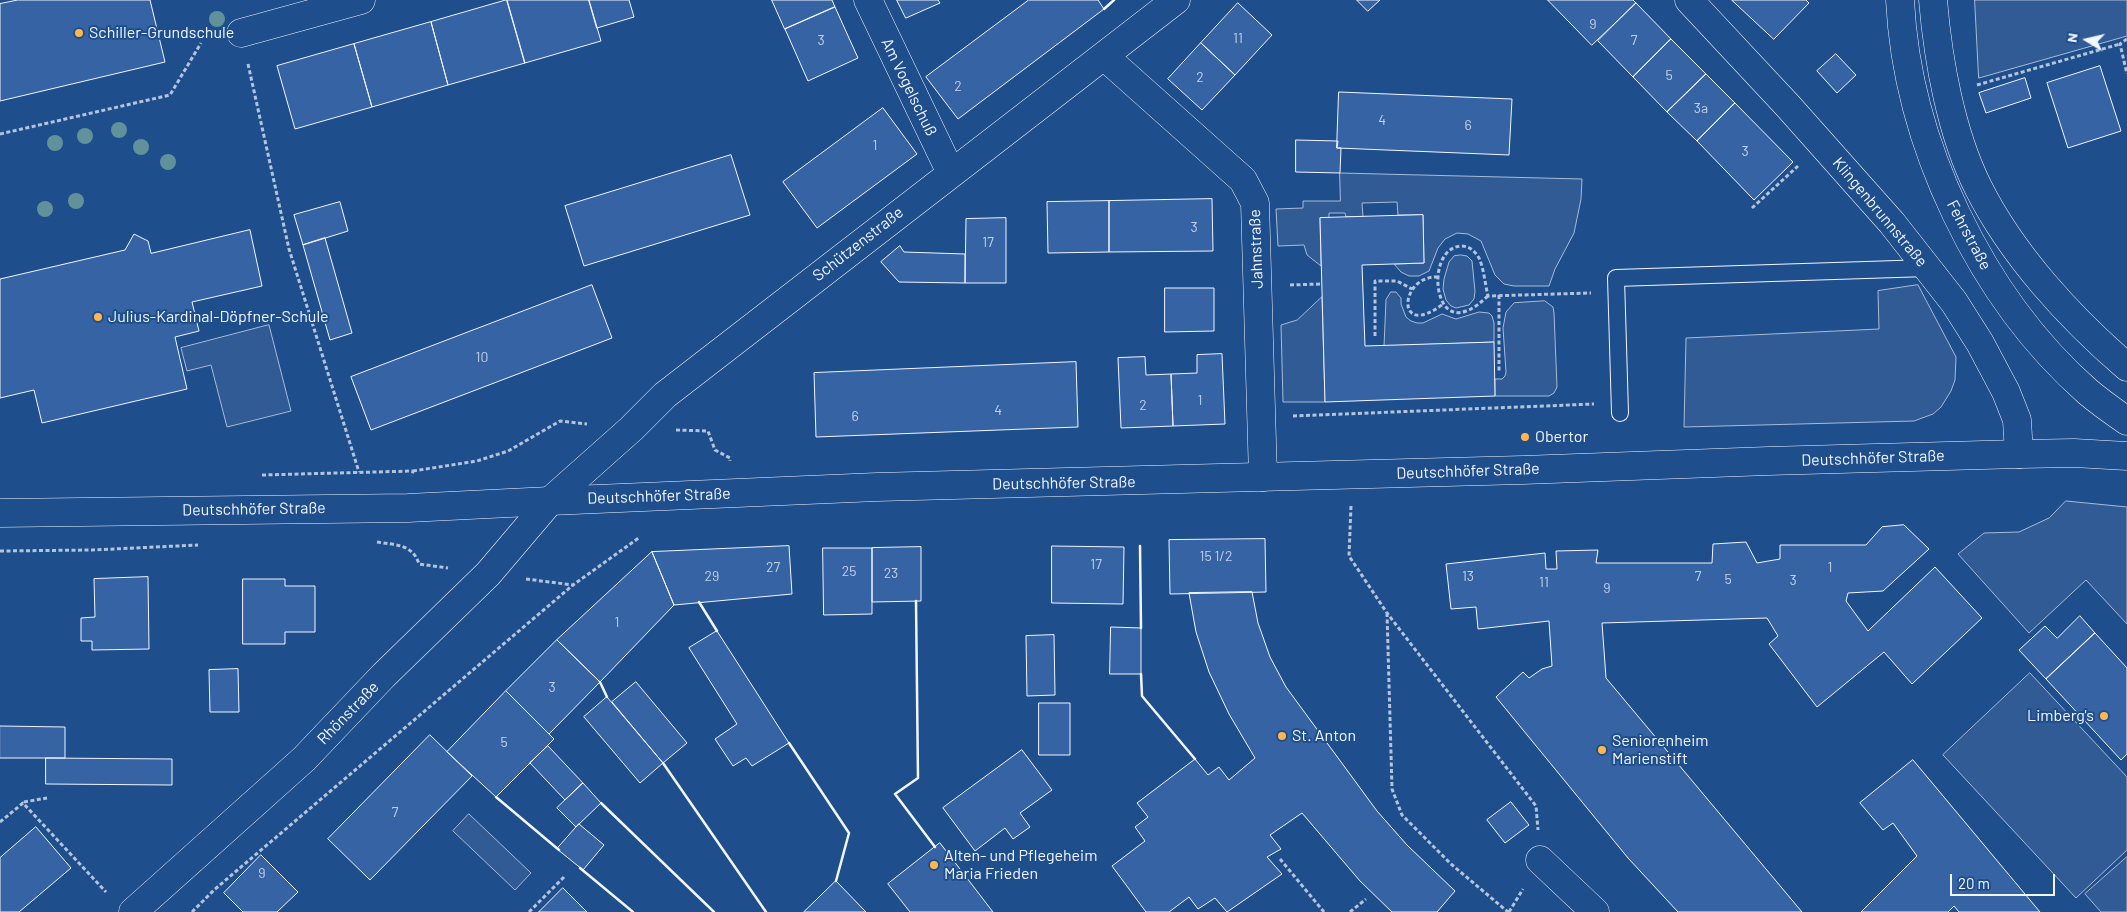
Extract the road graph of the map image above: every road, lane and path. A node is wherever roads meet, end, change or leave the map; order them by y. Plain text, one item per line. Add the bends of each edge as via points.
1 (361, 0) edge
2 (868, 0) edge
3 (1176, 0) edge
4 (1689, 0) edge
5 (1900, 0) edge
6 (1933, 0) edge
7 (241, 33) joint
8 (2127, 39) edge
9 (201, 43) dead end
10 (2120, 44) junction
11 (1104, 56) junction
12 (2127, 74) edge
13 (1971, 86) dead end
14 (0, 134) edge
15 (1828, 150) junction
16 (951, 173) junction
17 (1752, 208) dead end
18 (1928, 268) junction
19 (1438, 277) junction
20 (1412, 289) junction
21 (1616, 293) junction
22 (1499, 295) junction
23 (1488, 296) junction
24 (1443, 304) junction
25 (1374, 336) dead end
26 (2127, 367) edge
27 (1499, 371) dead end
28 (1620, 408) joint
29 (1261, 417) junction
30 (2127, 421) edge
31 (631, 429) junction
32 (708, 431) dead end
33 (2019, 454) junction
34 (2127, 456) edge
35 (412, 471) dead end
36 (359, 472) dead end
37 (1262, 477) junction
38 (550, 500) junction
39 (1351, 505) dead end
40 (0, 513) edge
41 (374, 542) dead end
42 (201, 545) dead end
43 (0, 551) edge
44 (419, 564) dead end
45 (573, 585) dead end
46 (1387, 613) junction
47 (47, 798) dead end
48 (23, 802) junction
49 (0, 822) edge
50 (1280, 859) dead end
51 (1540, 860) joint
52 (565, 876) dead end
53 (106, 892) dead end
54 (1366, 899) dead end
55 (145, 908) edge
56 (192, 912) edge
57 (529, 912) edge
58 (1324, 912) edge
59 (1350, 912) edge
60 (1508, 912) edge
61 (1595, 912) edge

1 - 7 main road
2 - 16 main road, Am Vogelschuß
3 - 11 main road, Schützenstraße
4 - 15 main road, Klingenbrunnstraße
5 - 30 main road, Fehrstraße via 1909,72 1932,156 1948,198 1985,268 2045,348 2088,392
6 - 26 main road, Fehrstraße via 1937,44 1948,94 1962,147 1978,187 2004,231 2040,280
7 - 36 path via 289,249
8 - 10 path
9 - 14 path via 170,95
10 - 12 path
10 - 13 path
11 - 16 main road, Schützenstraße
11 - 29 main road, Jahnstraße via 1243,180 1250,190 1255,203
15 - 17 path
15 - 18 main road, Klingenbrunnstraße
16 - 31 main road, Schützenstraße via 665,394
18 - 21 lane via 1616,278
18 - 33 main road, Klingenbrunnstraße via 1980,343 2006,392 2017,420
19 - 20 path via 1428,276
19 - 23 path via 1441,261 1447,252 1464,246 1479,258
19 - 24 path
20 - 24 path via 1408,303 1411,314 1424,316
20 - 25 path via 1397,282 1375,282
21 - 22 path
21 - 28 lane
22 - 23 path
22 - 27 path
23 - 24 path via 1465,312 1456,313
28 - 29 path
29 - 37 main road, Jahnstraße
31 - 32 path
31 - 35 path via 560,421 508,451 477,461
31 - 38 main road, Schützenstraße
33 - 34 main road, Deutschhöfer Straße
33 - 37 main road, Deutschhöfer Straße
37 - 38 main road, Deutschhöfer Straße
38 - 40 main road, Deutschhöfer Straße via 408,508
38 - 55 main road, Rhönstraße via 488,574 384,675 304,759
39 - 46 path via 1349,556
41 - 44 path via 403,546 416,556
42 - 43 path
45 - 56 path
46 - 51 path via 1536,806
46 - 60 path via 1392,789 1402,815 1451,864
47 - 48 path
48 - 49 path
48 - 53 path
50 - 58 path
51 - 61 main road
52 - 57 path
54 - 59 path

